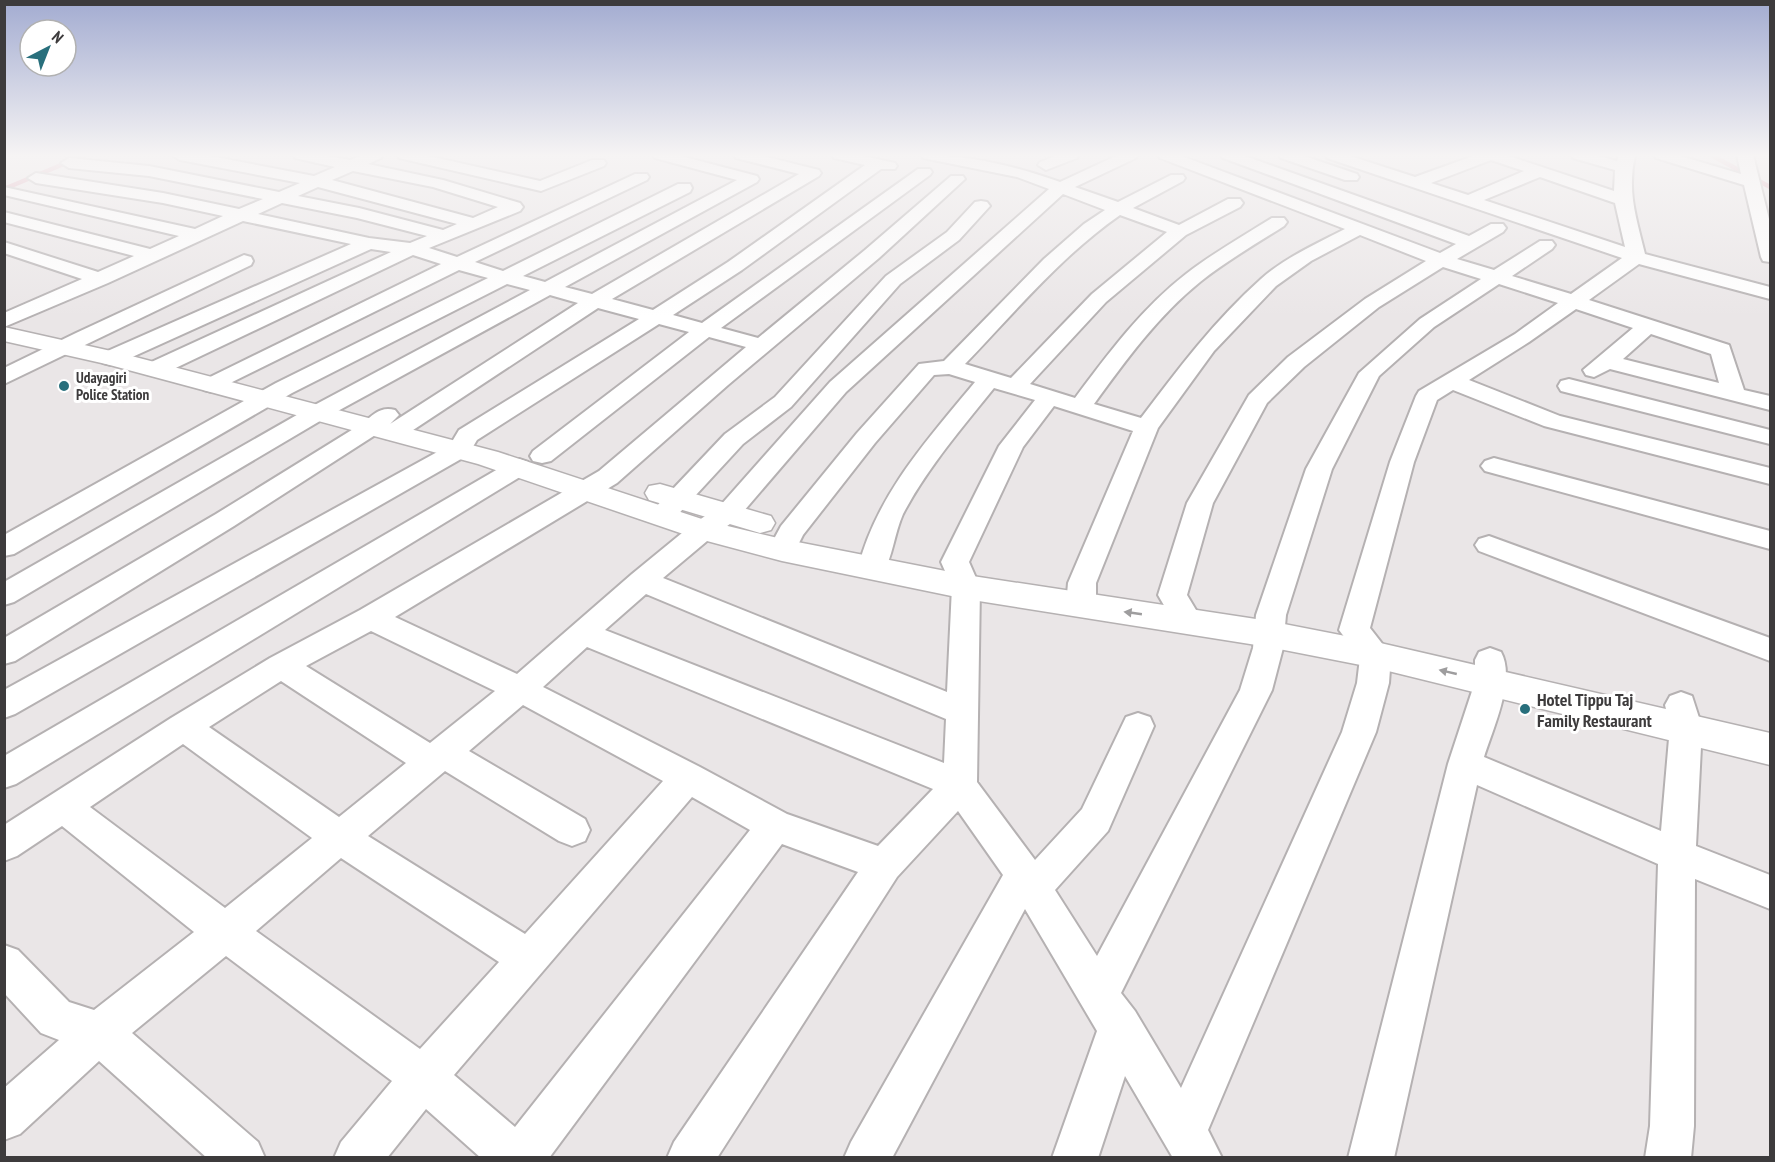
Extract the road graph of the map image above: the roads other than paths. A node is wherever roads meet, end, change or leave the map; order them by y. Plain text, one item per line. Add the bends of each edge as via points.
1 (86, 209) edge
2 (216, 209) edge
3 (256, 209) edge
4 (337, 209) edge
5 (429, 209) edge
6 (508, 209) edge
7 (584, 209) edge
8 (642, 209) edge
9 (695, 209) edge
10 (751, 209) edge
11 (815, 209) edge
12 (866, 209) edge
13 (926, 209) edge
14 (978, 209) edge
15 (1038, 209) edge
16 (1118, 209) joint
17 (1222, 209) edge
18 (1308, 209) edge
19 (1379, 209) edge
20 (1444, 209) edge
21 (1488, 209) edge
22 (1625, 209) edge
23 (1759, 209) edge
24 (243, 215) junction
25 (4, 217) edge
26 (1278, 222) dead end
27 (475, 224) junction
28 (1497, 228) junction
29 (1359, 229) junction
30 (1180, 231) junction
31 (198, 235) junction
32 (446, 236) junction
33 (369, 243) junction
34 (1471, 243) junction
35 (1546, 244) junction
36 (4, 247) edge
37 (412, 249) junction
38 (153, 255) junction
39 (1770, 256) edge
40 (1441, 260) junction
41 (244, 261) dead end
42 (458, 263) junction
43 (1628, 263) junction
44 (1495, 276) junction
45 (507, 278) junction
46 (101, 279) junction
47 (547, 289) junction
48 (1770, 293) edge
49 (595, 301) junction
50 (1576, 302) junction
51 (657, 316) junction
52 (5, 323) edge
53 (1647, 326) junction
54 (707, 329) junction
55 (74, 342) junction
56 (762, 345) junction
57 (121, 353) junction
58 (1607, 362) junction
59 (164, 364) junction
60 (950, 367) junction
61 (4, 376) edge
62 (221, 380) junction
63 (989, 380) junction
64 (1452, 381) junction
65 (1569, 386) junction
66 (1015, 387) junction
67 (274, 394) junction
68 (1734, 395) junction
69 (1049, 398) junction
70 (1770, 403) edge
71 (1080, 407) junction
72 (328, 408) junction
73 (1552, 421) junction
74 (390, 424) junction
75 (1146, 427) junction
76 (1770, 436) edge
77 (463, 443) junction
78 (531, 461) junction
79 (1494, 466) dead end
80 (1770, 476) edge
81 (597, 483) junction
82 (670, 507) junction
83 (715, 522) junction
84 (1770, 540) edge
85 (786, 541) junction
86 (1490, 545) dead end
87 (4, 548) edge
88 (873, 558) junction
89 (961, 574) junction
90 (642, 581) junction
91 (1082, 594) junction
92 (4, 595) edge
93 (1179, 608) junction
94 (370, 618) junction
95 (1270, 624) junction
96 (584, 634) junction
97 (1365, 643) junction
98 (1770, 650) edge
99 (4, 653) edge
100 (281, 666) junction
101 (1490, 671) junction
102 (520, 689) junction
103 (4, 705) edge
104 (963, 712) junction
105 (1683, 716) junction
106 (1138, 726) dead end
107 (1770, 726) edge
108 (183, 727) junction
109 (1770, 749) edge
110 (436, 757) junction
111 (1465, 764) junction
112 (4, 774) edge
113 (688, 777) junction
114 (960, 784) junction
115 (63, 806) junction
116 (775, 826) junction
117 (572, 830) dead end
118 (339, 837) junction
119 (4, 844) edge
120 (1677, 855) junction
121 (884, 865) junction
122 (1027, 881) junction
123 (1770, 892) edge
124 (225, 932) junction
125 (529, 959) junction
126 (4, 964) edge
127 (1110, 1010) junction
128 (99, 1033) junction
129 (423, 1078) junction
130 (4, 1118) edge
131 (1191, 1146) edge
132 (242, 1158) edge
133 (357, 1158) edge
134 (519, 1158) edge
135 (690, 1158) edge
136 (867, 1158) edge
137 (1075, 1158) edge
138 (1371, 1158) edge
139 (1668, 1158) edge

1 - 31 street
2 - 24 street
3 - 24 street
4 - 32 street
5 - 27 street
6 - 27 street
7 - 42 street
8 - 45 street
9 - 47 street
10 - 49 street
11 - 51 street
12 - 54 street
13 - 56 street
14 - 82 street via 953,236 893,280 783,402 734,439
15 - 83 street via 838,387
16 - 30 street
16 - 60 street via 1074,242
17 - 30 street
18 - 29 street
19 - 34 street
20 - 28 street
21 - 43 street
22 - 43 street
23 - 39 street
24 - 31 street
24 - 33 street
25 - 38 street
26 - 71 street via 1193,279 1153,315
27 - 32 street
28 - 34 street
28 - 35 street
29 - 40 street
29 - 75 street via 1304,257 1269,282 1206,345
30 - 66 street via 1099,298
31 - 38 street
32 - 37 street
33 - 37 street
33 - 57 street
34 - 40 street
35 - 43 street
35 - 44 street
36 - 46 street
37 - 42 street
37 - 59 street
38 - 46 street
40 - 44 street
40 - 93 street via 1372,303 1296,363 1257,400 1200,503
41 - 55 street
42 - 45 street
42 - 62 street
43 - 48 street
43 - 50 street
44 - 50 street
44 - 95 street via 1427,323 1370,373 1319,470
45 - 47 street
45 - 67 street
46 - 52 street
47 - 49 street
47 - 72 street
49 - 51 street
49 - 74 street
50 - 53 street
50 - 64 street
51 - 54 street
51 - 77 street
52 - 55 main road
53 - 58 street
53 - 68 street via 1721,351
54 - 56 street
54 - 78 street
55 - 57 main road
55 - 61 street
56 - 81 street
57 - 59 main road
58 - 65 street
58 - 68 street
59 - 62 main road
60 - 63 street
60 - 85 street via 927,369 912,384
62 - 67 main road
63 - 66 street
63 - 88 street via 910,477
64 - 73 street
64 - 97 street via 1427,396 1402,462
65 - 73 street
65 - 76 street
66 - 69 street
67 - 72 main road
67 - 87 street
68 - 70 street
69 - 71 street
69 - 89 street via 1011,446
71 - 75 street
72 - 74 main road
72 - 92 street
73 - 80 street
74 - 77 main road
74 - 99 street
75 - 91 street
77 - 78 main road
77 - 103 street
78 - 81 main road
78 - 112 street
79 - 84 street
81 - 82 main road
81 - 94 street
82 - 83 main road
83 - 85 main road
83 - 90 street
85 - 88 main road
86 - 98 street
88 - 89 main road
89 - 91 main road
89 - 104 street
90 - 96 street
90 - 104 street
91 - 93 main road
93 - 95 main road
94 - 100 street
94 - 102 street
95 - 97 main road
95 - 127 street via 1268,648 1256,690
96 - 102 street
96 - 114 street
97 - 101 main road
97 - 131 street via 1373,683 1359,732
100 - 108 street
100 - 110 street
101 - 105 main road
101 - 111 street
102 - 110 street
102 - 113 street
104 - 114 street
105 - 107 main road
105 - 109 main road
105 - 120 street
106 - 122 street via 1095,820 1051,870
108 - 115 street
108 - 118 street
110 - 117 street
110 - 118 street
111 - 120 street
111 - 138 street
113 - 116 street
113 - 125 street
114 - 121 street
114 - 122 street
115 - 119 street
115 - 124 street
116 - 121 street
116 - 134 street
118 - 124 street
118 - 125 street
120 - 123 street
120 - 139 street via 1672,1126
121 - 135 street
122 - 127 street
122 - 136 street
124 - 128 street
124 - 129 street
125 - 129 street
126 - 128 street via 56,1018
127 - 131 street
127 - 137 street
128 - 130 street
128 - 132 street
129 - 133 street
129 - 134 street

